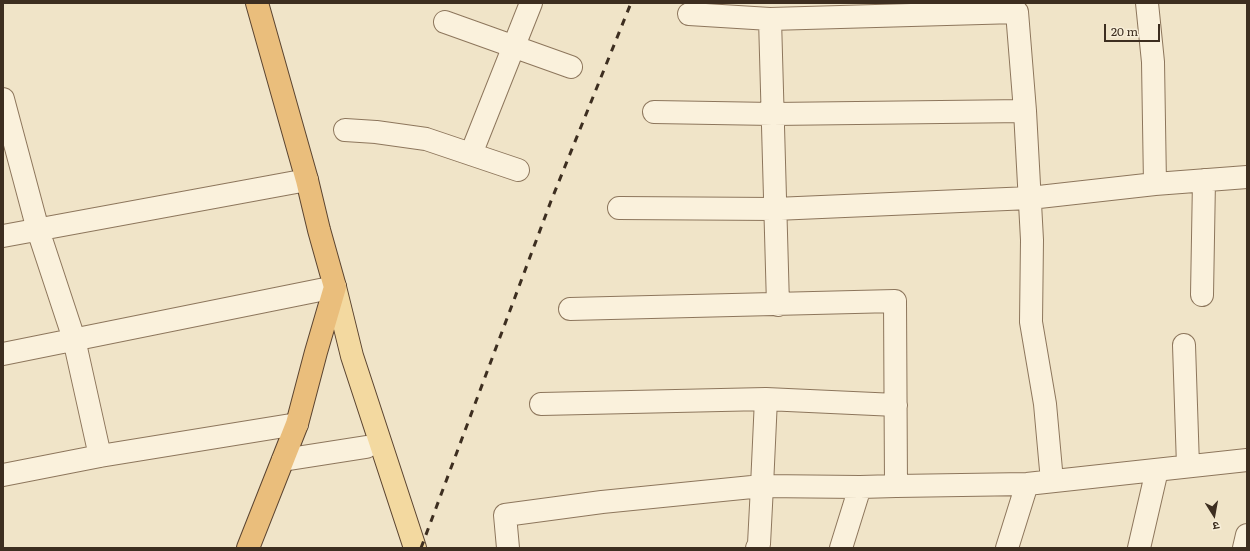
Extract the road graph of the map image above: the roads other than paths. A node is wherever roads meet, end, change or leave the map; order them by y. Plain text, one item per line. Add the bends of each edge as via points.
1 (257, 3) edge
2 (531, 3) edge
3 (1146, 3) edge
4 (689, 14) dead end
5 (770, 19) junction
6 (445, 22) dead end
7 (514, 47) junction
8 (571, 67) dead end
9 (3, 99) edge
10 (1025, 111) junction
11 (654, 112) dead end
12 (772, 114) junction
13 (344, 130) dead end
14 (471, 154) junction
15 (518, 170) dead end
16 (1247, 177) edge
17 (307, 180) junction
18 (1204, 180) junction
19 (1155, 184) junction
20 (1030, 198) junction
21 (620, 208) dead end
22 (775, 210) junction
23 (38, 230) junction
24 (3, 236) edge
25 (335, 287) junction
26 (1202, 295) dead end
27 (778, 305) junction
28 (570, 309) dead end
29 (74, 339) junction
30 (1184, 345) dead end
31 (3, 354) edge
32 (766, 399) junction
33 (541, 404) dead end
34 (896, 405) junction
35 (297, 424) junction
36 (366, 447) dead end
37 (100, 456) junction
38 (282, 460) junction
39 (1247, 460) edge
40 (1188, 466) junction
41 (1157, 470) junction
42 (3, 475) edge
43 (1052, 481) junction
44 (1027, 484) junction
45 (762, 486) junction
46 (896, 486) junction
47 (860, 488) junction
48 (1247, 535) edge
49 (248, 548) edge
50 (415, 548) edge
51 (508, 548) edge
52 (757, 548) edge
53 (841, 548) edge
54 (1006, 548) edge
55 (1139, 548) edge
56 (1244, 548) edge

1 - 17 highway
2 - 7 street
3 - 19 street via 1153,62
4 - 5 street
5 - 10 street via 1017,12
5 - 12 street
6 - 7 street
7 - 8 street
7 - 14 street
9 - 23 street
10 - 12 street
10 - 20 street
11 - 12 street
12 - 22 street
13 - 14 street via 426,139
14 - 15 street
16 - 18 street
17 - 23 street
17 - 25 highway
18 - 19 street
18 - 26 street
19 - 20 street
20 - 22 street
20 - 43 street via 1031,322 1045,404
21 - 22 street
22 - 27 street
23 - 24 street
23 - 29 street
25 - 29 street
25 - 35 highway
25 - 50 main road via 352,356
27 - 28 street
27 - 34 street via 895,301
29 - 31 street
29 - 37 street
30 - 40 street
32 - 33 street
32 - 34 street
32 - 45 street
34 - 46 street
35 - 37 street
35 - 38 highway
36 - 38 street
37 - 42 street
38 - 49 highway
39 - 40 street
40 - 41 street
41 - 43 street
41 - 55 street
43 - 44 street
44 - 46 street
44 - 54 street
45 - 47 street
45 - 51 street via 602,502 505,515
45 - 52 street
46 - 47 street
47 - 53 street
48 - 56 street

